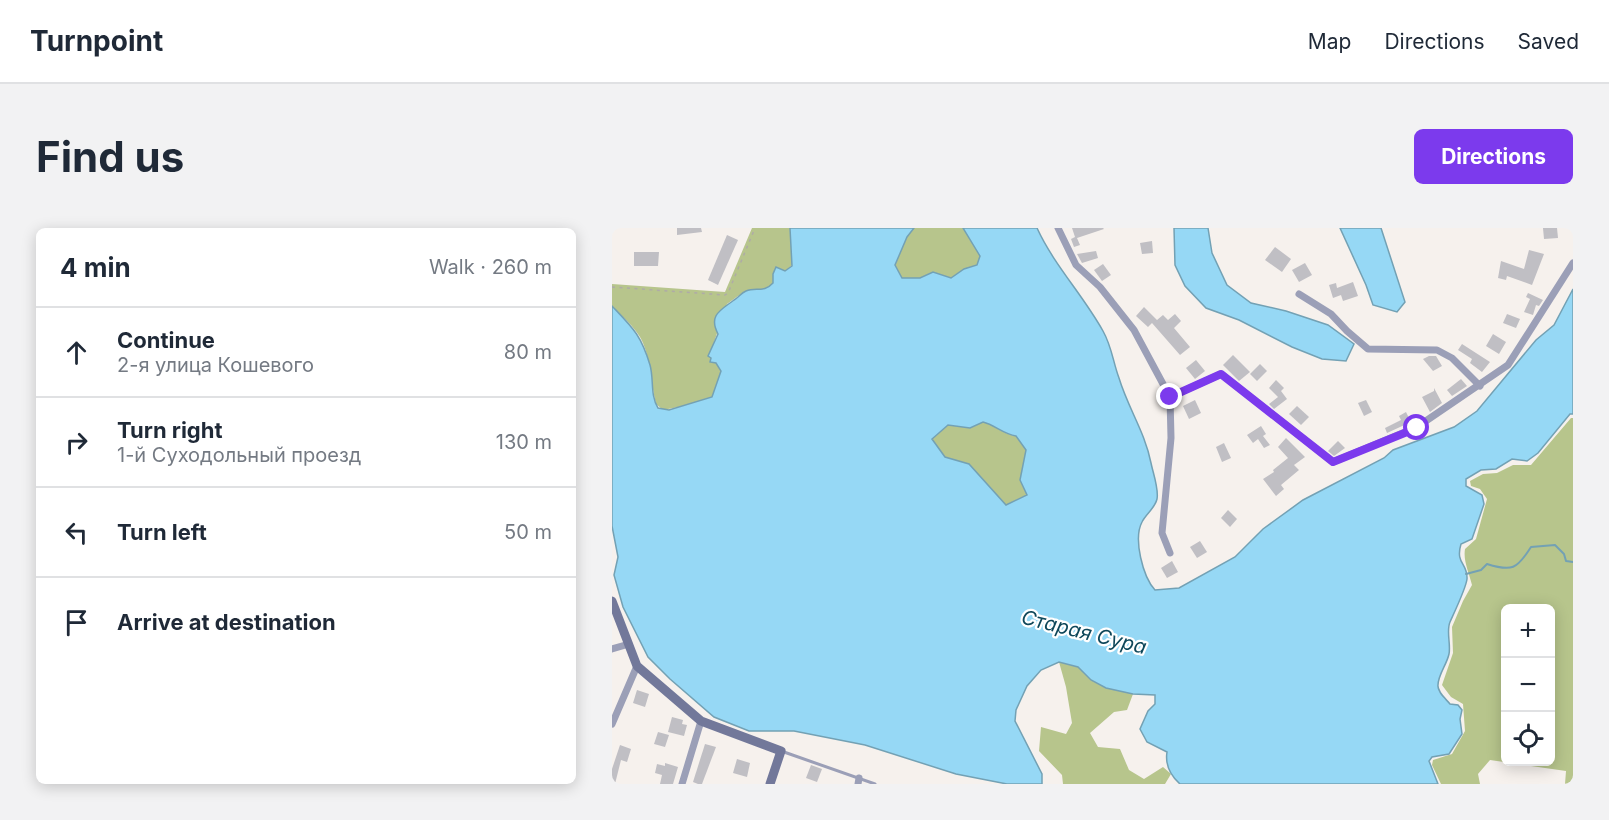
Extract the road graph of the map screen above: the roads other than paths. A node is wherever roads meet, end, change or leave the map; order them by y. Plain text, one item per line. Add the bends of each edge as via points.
1 (1058, 228) edge
2 (1573, 263) edge
3 (1299, 294) dead end
4 (1480, 386) junction
5 (1170, 397) junction
6 (1170, 553) dead end
7 (612, 601) edge
8 (629, 644) junction
9 (612, 649) edge
10 (637, 666) junction
11 (701, 721) junction
12 (612, 724) edge
13 (780, 751) junction
14 (858, 781) edge
15 (682, 784) edge
16 (770, 784) edge
17 (876, 784) edge

1 - 5 street via 1076,266 1100,286 1134,330
2 - 4 street via 1508,365
3 - 4 street via 1331,314 1368,349 1437,350 1452,358
4 - 5 street via 1417,428 1333,462 1221,374
5 - 6 street via 1172,438 1162,533
7 - 8 street
8 - 9 street
8 - 10 street
10 - 11 street
10 - 12 street
11 - 13 street
11 - 15 street
13 - 14 lane
13 - 16 street
14 - 17 lane

